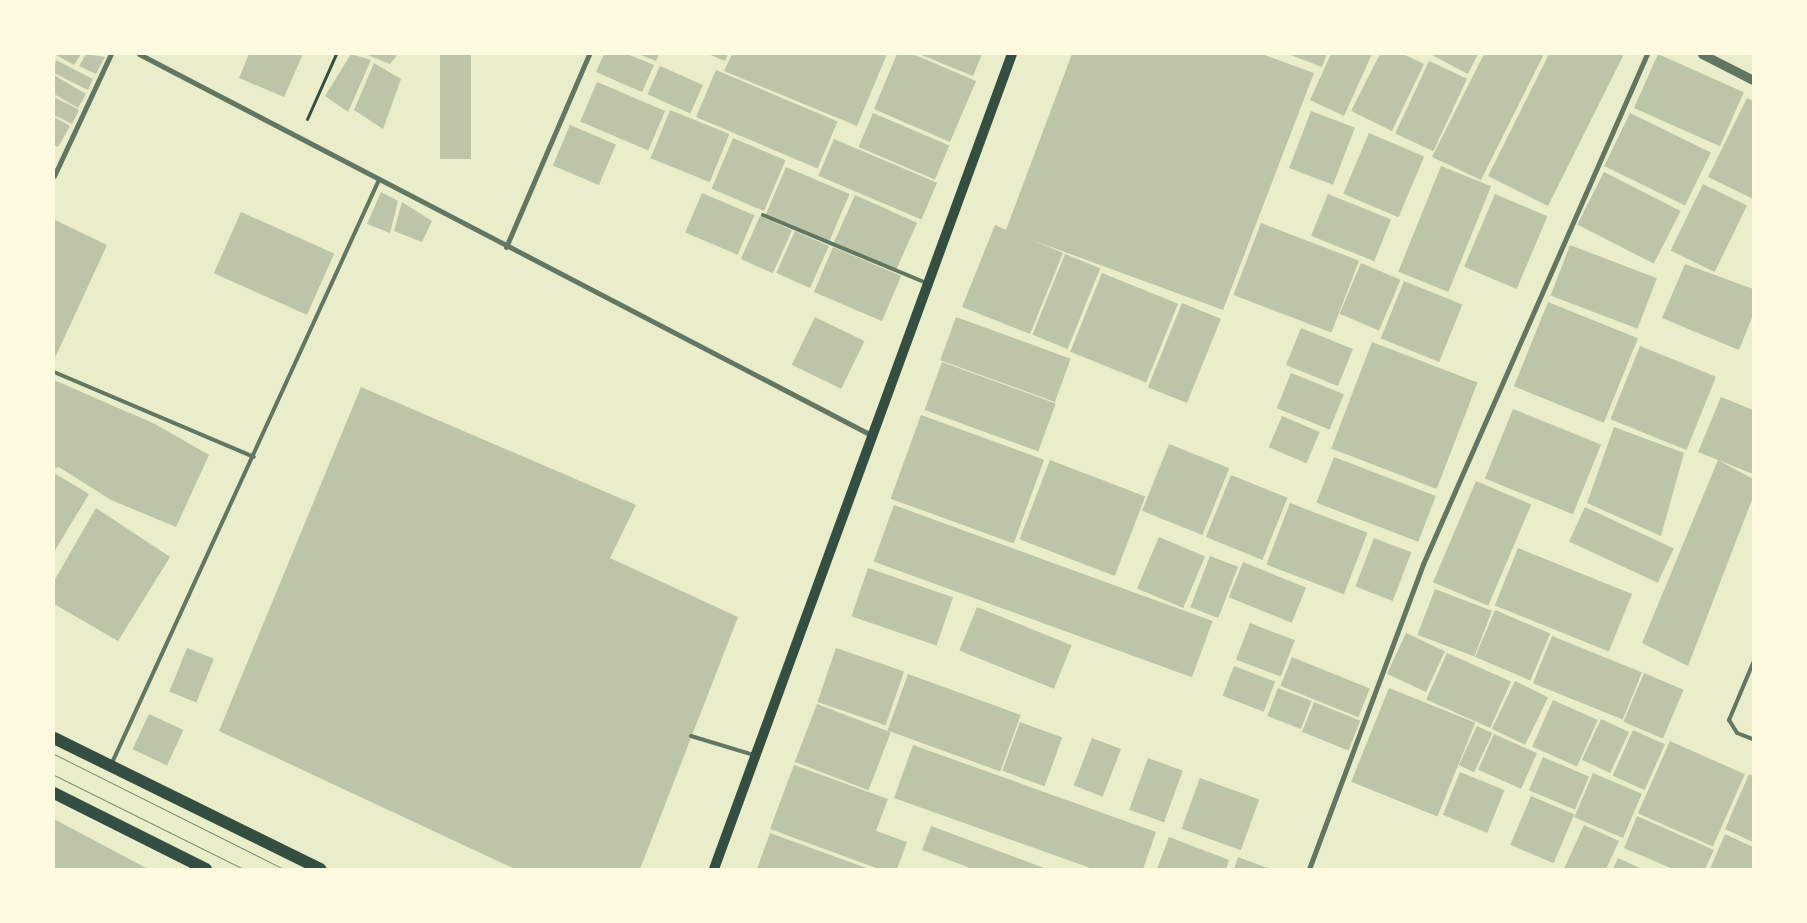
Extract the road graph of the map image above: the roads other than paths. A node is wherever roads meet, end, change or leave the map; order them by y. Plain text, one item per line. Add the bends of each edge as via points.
1 (111, 54) edge
2 (140, 54) edge
3 (589, 54) edge
4 (1012, 54) edge
5 (1647, 54) edge
6 (1702, 54) edge
7 (1753, 80) edge
8 (54, 176) edge
9 (379, 180) junction
10 (763, 215) dead end
11 (506, 247) junction
12 (928, 284) junction
13 (54, 372) edge
14 (874, 436) junction
15 (254, 456) junction
16 (1753, 663) edge
17 (691, 736) dead end
18 (54, 738) edge
19 (1753, 739) edge
20 (756, 756) junction
21 (111, 766) junction
22 (54, 793) edge
23 (206, 869) edge
24 (320, 869) edge
25 (714, 869) edge
26 (1308, 869) edge

1 - 8 street
2 - 9 street
3 - 11 street
4 - 12 main road
5 - 26 street via 1423,564
6 - 7 street
9 - 11 street
9 - 15 lane
10 - 12 lane
11 - 14 street
12 - 14 main road
13 - 15 lane
14 - 20 main road
15 - 21 lane
16 - 19 lane via 1729,720 1738,733
17 - 20 lane
18 - 21 main road
20 - 25 main road
21 - 24 main road
22 - 23 main road

